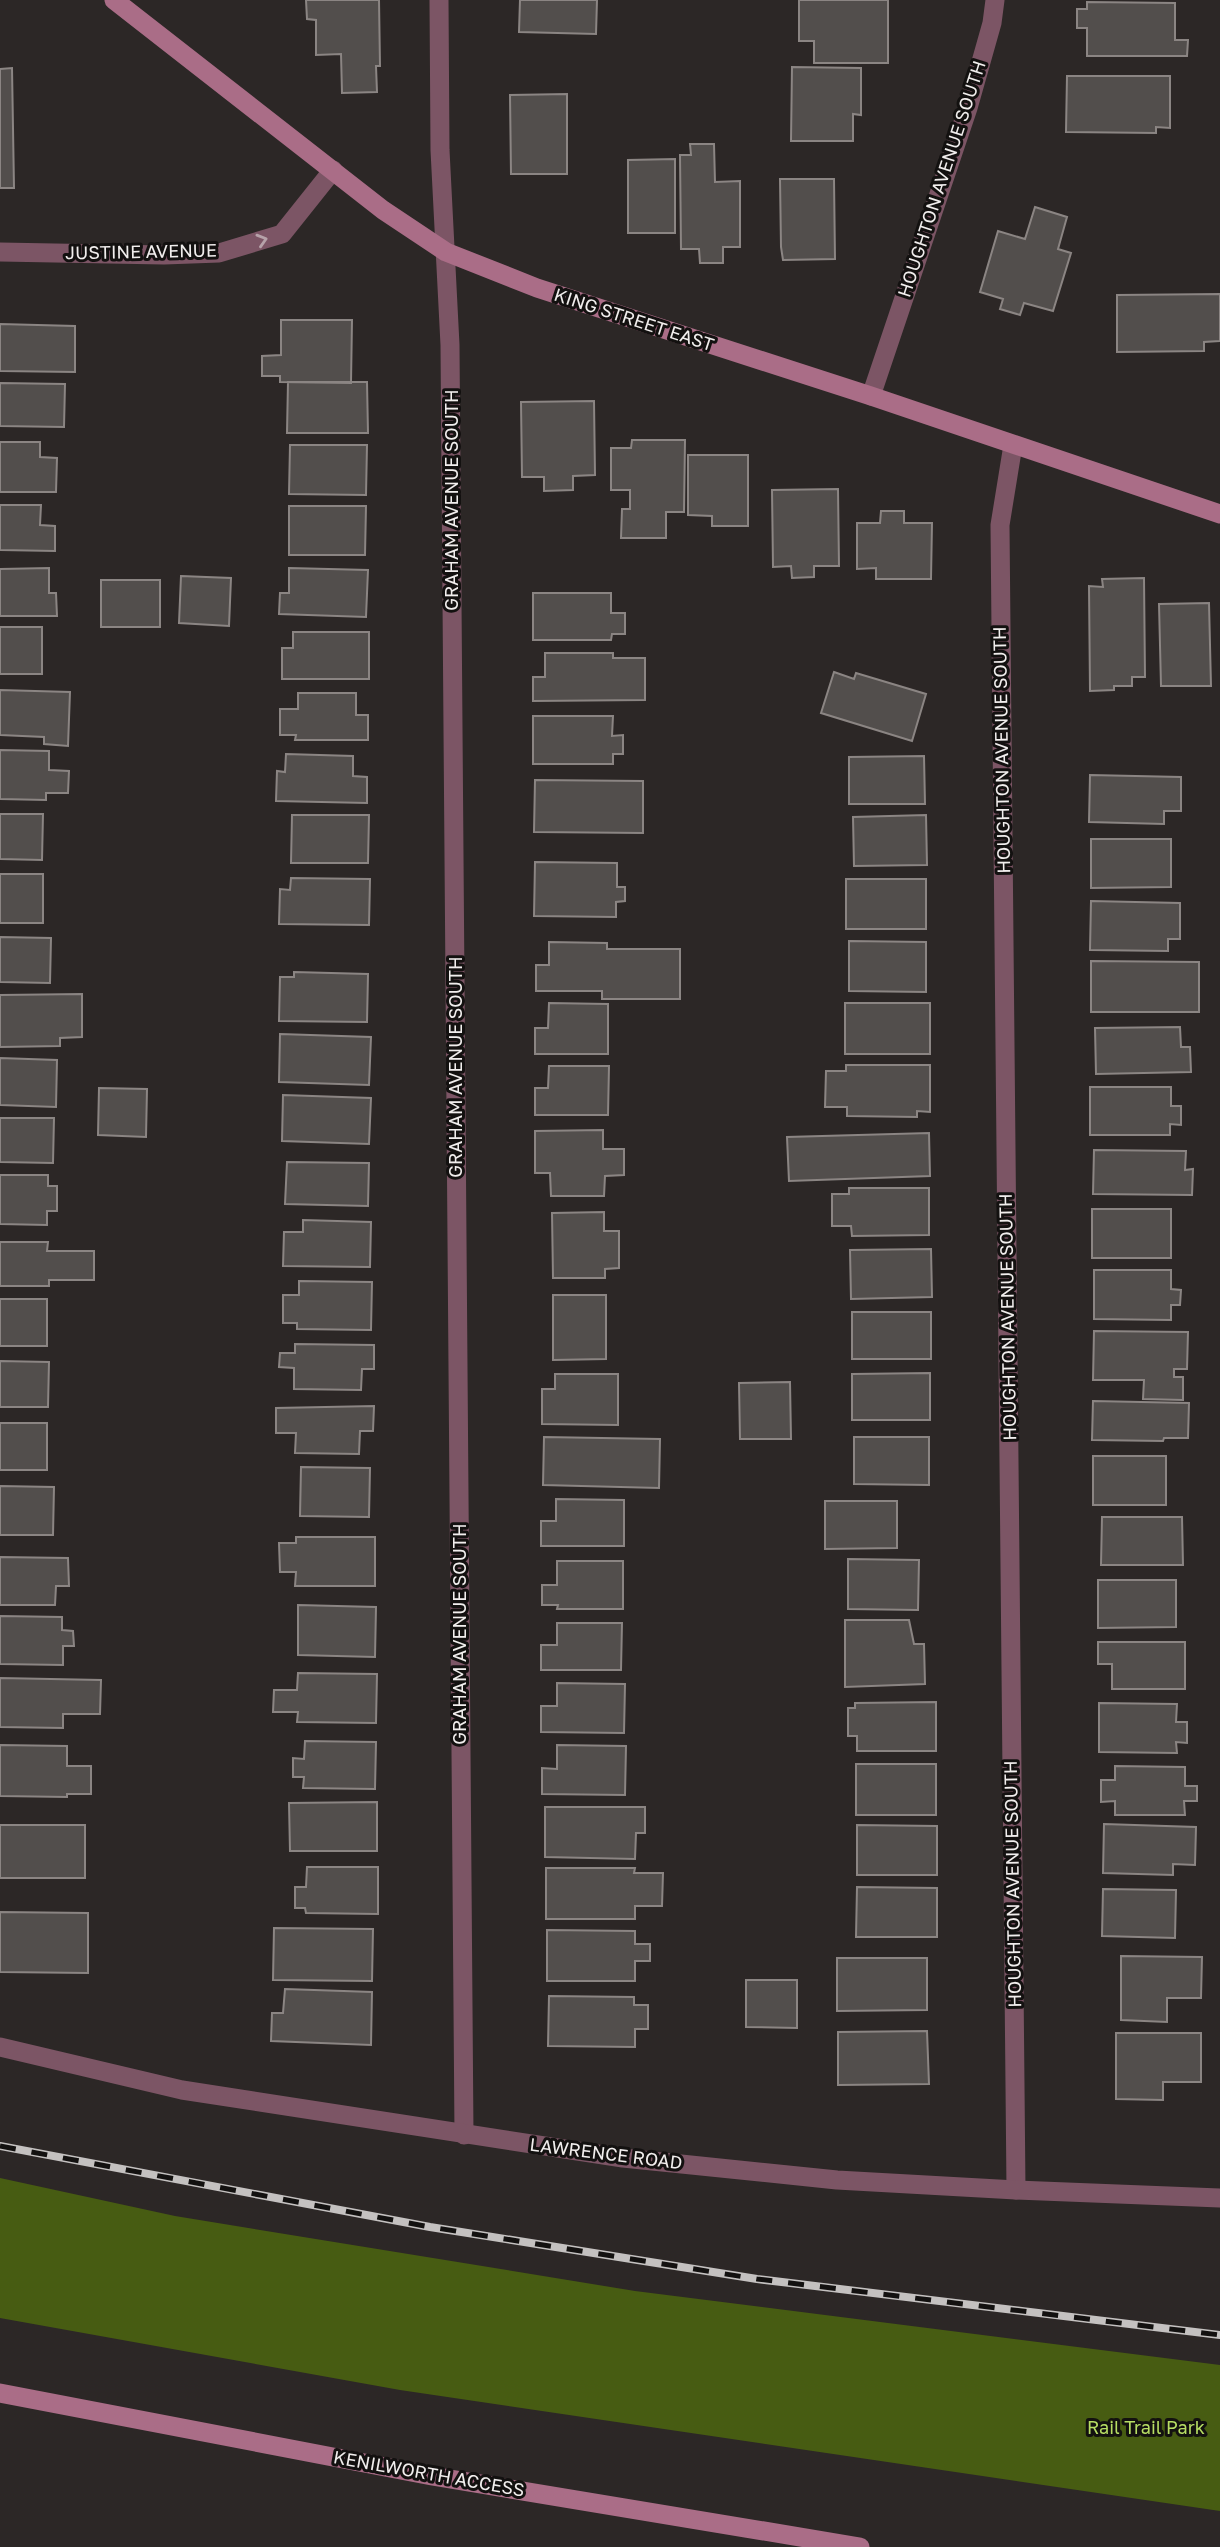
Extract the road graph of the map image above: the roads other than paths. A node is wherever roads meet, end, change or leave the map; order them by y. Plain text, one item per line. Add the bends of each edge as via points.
1 (114, 0) edge
2 (439, 0) edge
3 (995, 0) edge
4 (333, 170) junction
5 (446, 252) junction
6 (0, 253) edge
7 (871, 396) junction
8 (1013, 445) junction
9 (1220, 514) edge
10 (0, 2047) edge
11 (464, 2135) junction
12 (1016, 2190) junction
13 (1220, 2199) edge
14 (0, 2393) edge
15 (860, 2547) edge

1 - 4 main road, KING STREET EAST
2 - 5 street, GRAHAM AVENUE SOUTH
3 - 7 street, HOUGHTON AVENUE SOUTH via 968,108
4 - 5 main road, KING STREET EAST
6 -> 4 street, JUSTINE AVENUE via 219,253 282,234
5 - 7 main road, KING STREET EAST via 537,288
5 - 11 street, GRAHAM AVENUE SOUTH via 451,359
7 - 8 main road, KING STREET EAST
8 - 9 main road, KING STREET EAST
8 - 12 street, HOUGHTON AVENUE SOUTH via 1000,525
10 - 11 street, LAWRENCE ROAD via 182,2090
11 - 12 street, LAWRENCE ROAD via 623,2158 837,2180
12 - 13 street, LAWRENCE ROAD
14 - 15 main road, KENILWORTH ACCESS via 432,2476

